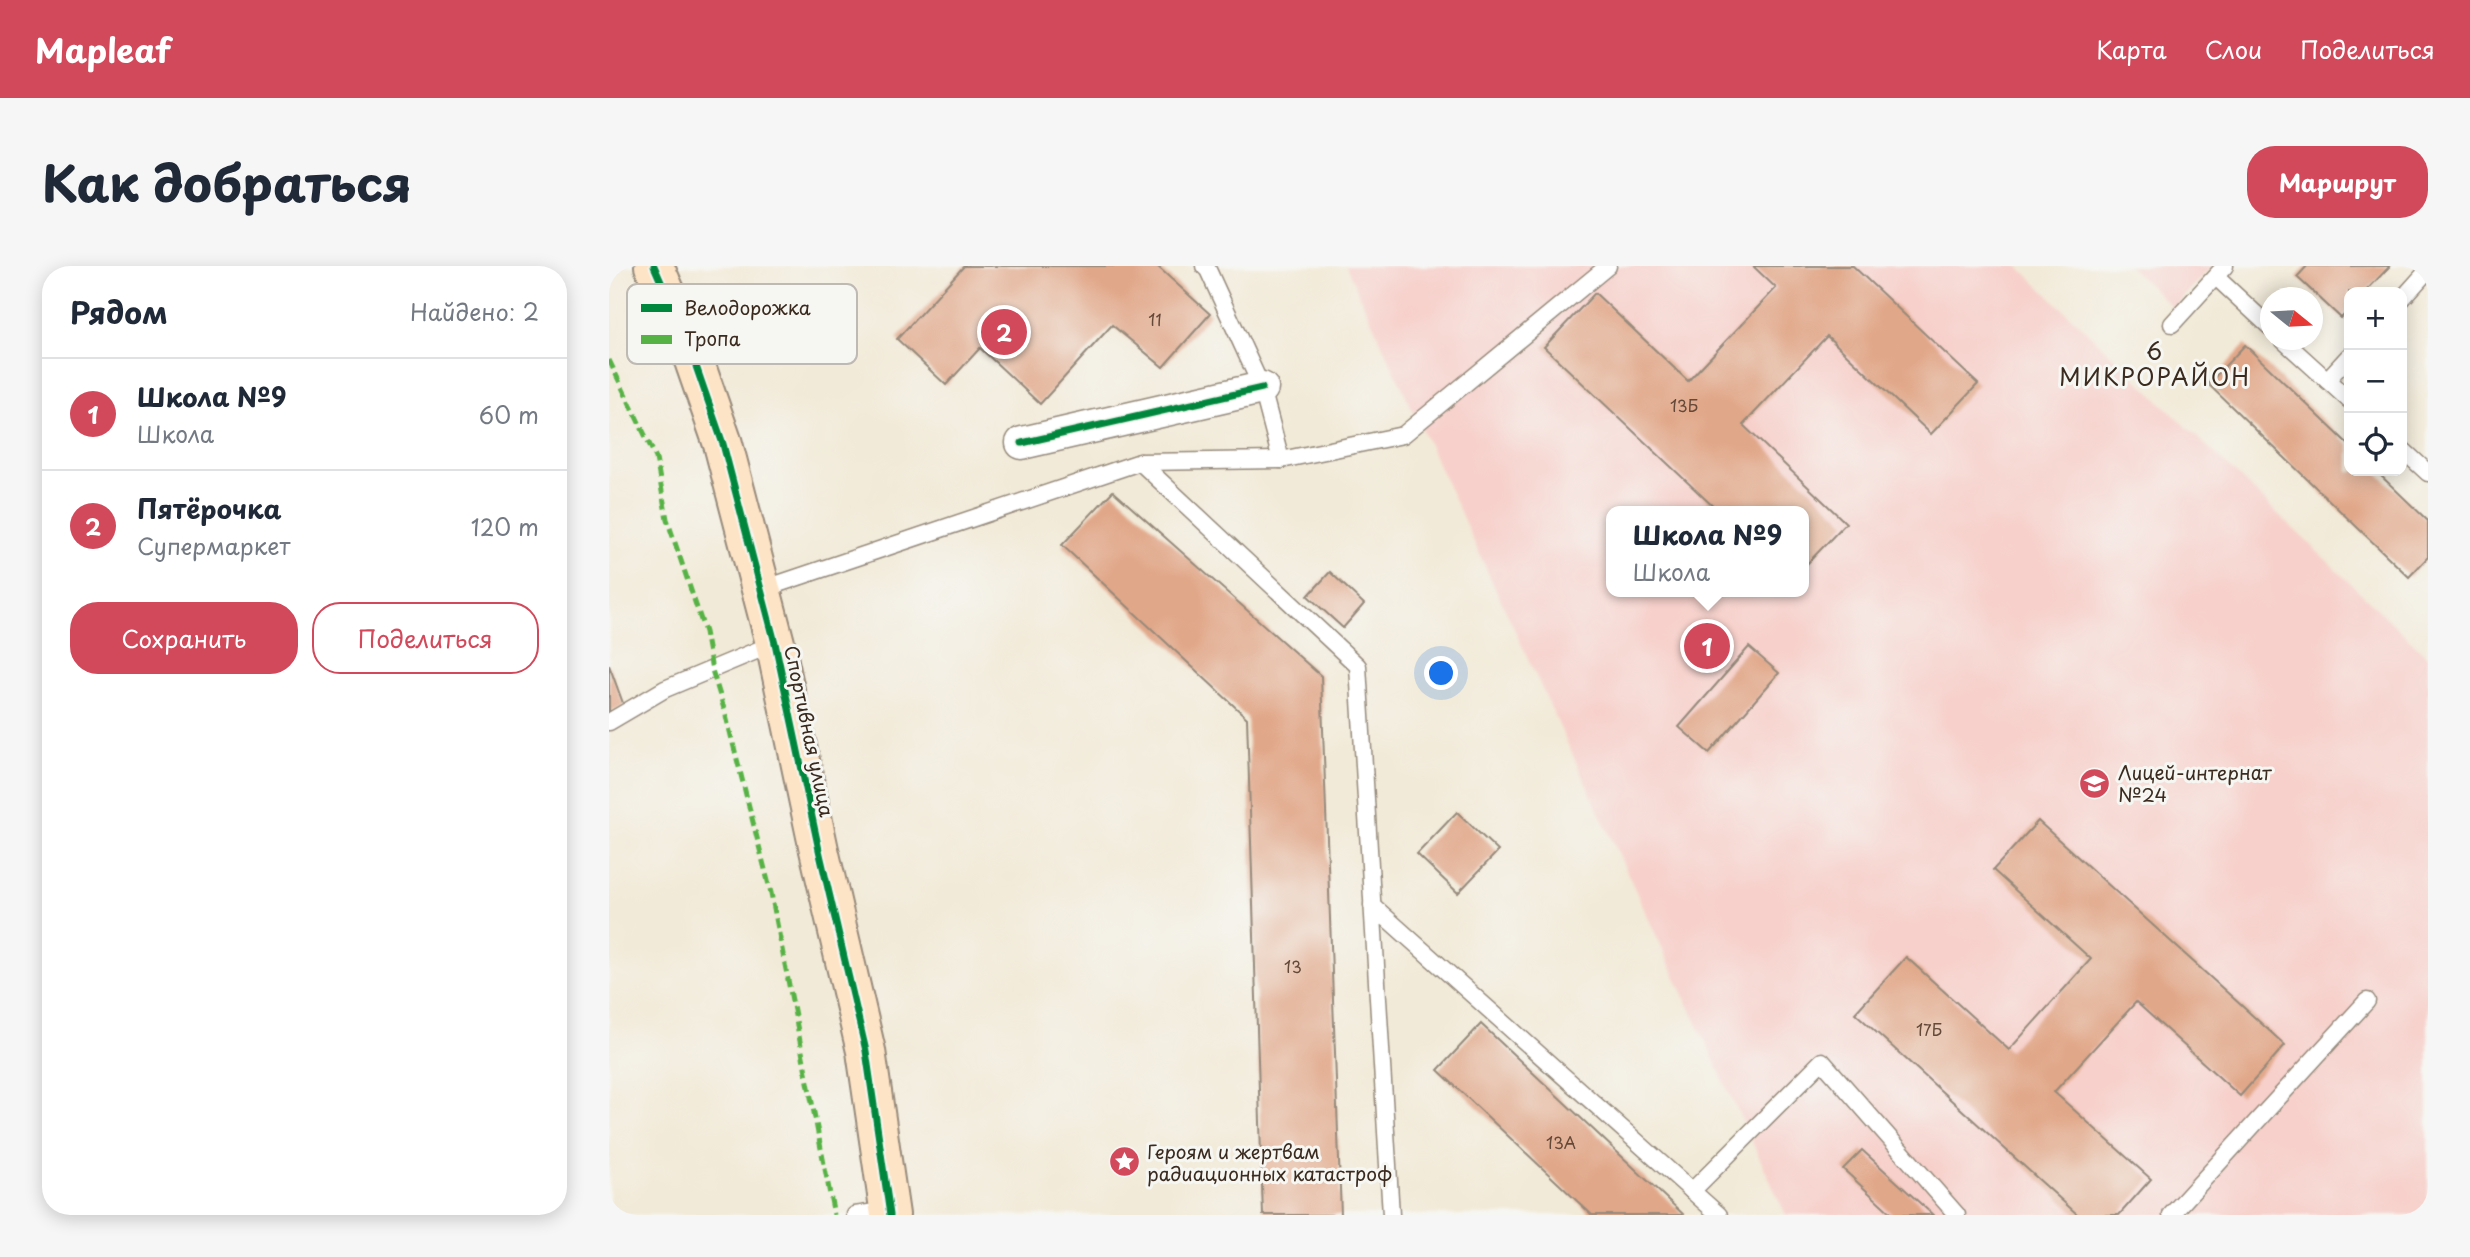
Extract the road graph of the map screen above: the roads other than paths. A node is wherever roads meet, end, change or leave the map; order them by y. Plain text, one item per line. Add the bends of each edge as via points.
1 (654, 266) edge
2 (1204, 266) edge
3 (1608, 266) edge
4 (2428, 270) edge
5 (2220, 271) edge
6 (662, 284) edge
7 (2407, 293) edge
8 (2260, 316) edge
9 (2172, 324) dead end
10 (2295, 350) edge
11 (2344, 361) edge
12 (695, 364) edge
13 (2327, 380) junction
14 (1262, 388) junction
15 (2344, 395) edge
16 (1022, 443) dead end
17 (2407, 454) edge
18 (1281, 460) junction
19 (1140, 462) junction
20 (2428, 473) edge
21 (760, 590) junction
22 (775, 643) junction
23 (609, 722) edge
24 (1372, 905) junction
25 (2367, 1001) dead end
26 (1692, 1191) junction
27 (878, 1214) edge
28 (1391, 1215) edge
29 (1719, 1215) edge
30 (1957, 1215) edge
31 (2171, 1215) edge

1 - 6 street, Спортивная улица
2 - 14 lane
3 - 18 lane via 1403,435
4 - 7 lane
5 - 8 lane
5 - 9 lane
10 - 13 lane
11 - 13 lane
12 - 21 street, Спортивная улица via 723,444
13 - 15 lane
14 - 16 street
14 - 18 lane
17 - 20 lane
18 - 19 lane
19 - 21 lane
19 - 24 lane via 1357,666
21 - 22 street, Спортивная улица
22 - 23 lane via 665,689
22 - 27 street, Спортивная улица via 866,1051
24 - 26 lane
24 - 28 lane
25 - 31 lane
26 - 29 lane
26 - 30 lane via 1822,1061

